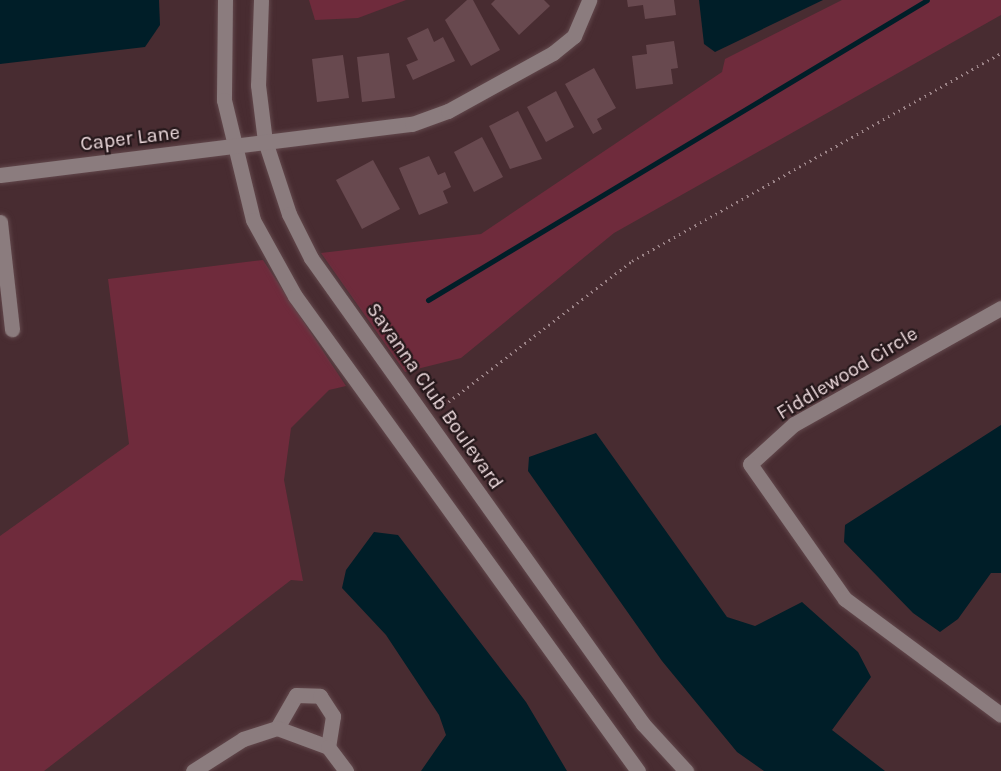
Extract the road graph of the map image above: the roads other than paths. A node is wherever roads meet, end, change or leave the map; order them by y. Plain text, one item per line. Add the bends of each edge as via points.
1 (225, 0) edge
2 (261, 0) edge
3 (589, 0) edge
4 (266, 141) junction
5 (232, 147) junction
6 (0, 175) edge
7 (0, 222) edge
8 (1001, 308) edge
9 (12, 329) dead end
10 (1001, 715) edge
11 (277, 728) junction
12 (328, 747) junction
13 (193, 771) edge
14 (346, 771) edge
15 (638, 771) edge
16 (686, 771) edge

1 - 5 street via 224,100
2 - 4 street, Savanna Club Boulevard via 258,85
3 - 4 street, Caper Lane via 568,42 440,115 393,128
4 - 5 street, Caper Lane
4 - 16 street, Savanna Club Boulevard via 289,214 311,258 644,724
5 - 6 street, Caper Lane
5 - 15 street via 253,220 295,296
7 - 9 street
8 - 10 street, Fiddlewood Circle via 794,424 750,464 845,599
11 - 12 street
11 - 12 street via 296,694 320,696 333,716
11 - 13 street via 243,739
12 - 14 street

